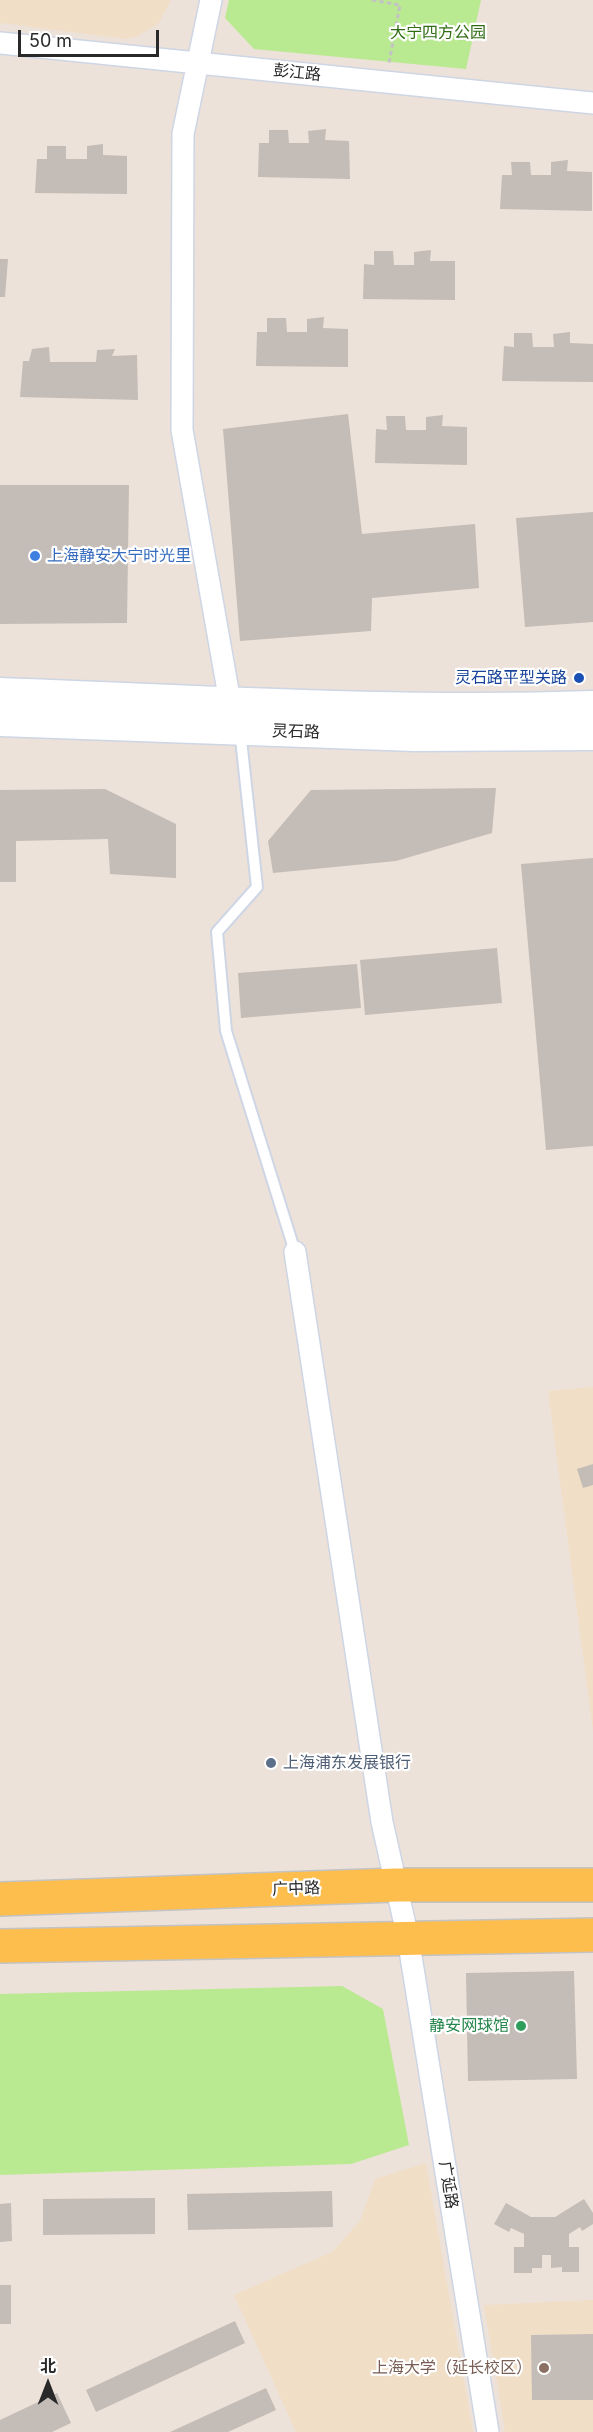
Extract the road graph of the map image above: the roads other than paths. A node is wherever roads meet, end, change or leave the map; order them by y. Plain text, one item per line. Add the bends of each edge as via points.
1 (211, 0) edge
2 (0, 43) edge
3 (197, 63) junction
4 (593, 103) edge
5 (0, 693) edge
6 (230, 702) junction
7 (593, 706) edge
8 (0, 721) edge
9 (240, 730) junction
10 (593, 735) edge
11 (295, 1252) joint
12 (396, 1885) junction
13 (593, 1885) edge
14 (0, 1899) edge
15 (593, 1935) edge
16 (408, 1938) junction
17 (0, 1946) edge
18 (488, 2432) edge

1 - 3 street
2 - 3 street, 彭江路
3 - 4 street, 彭江路
3 - 6 street via 183,134 182,430
5 - 6 main road, 灵石路
6 - 7 main road, 灵石路 via 388,707
8 - 9 main road, 灵石路
9 - 10 main road, 灵石路 via 414,736
9 - 11 lane via 257,887 217,932 226,1031
11 - 12 street, 广延路 via 382,1822
12 - 13 main road, 广中路
12 - 14 main road, 广中路
12 - 16 street, 广延路
15 - 16 main road
16 - 17 main road
16 - 18 street, 广延路

